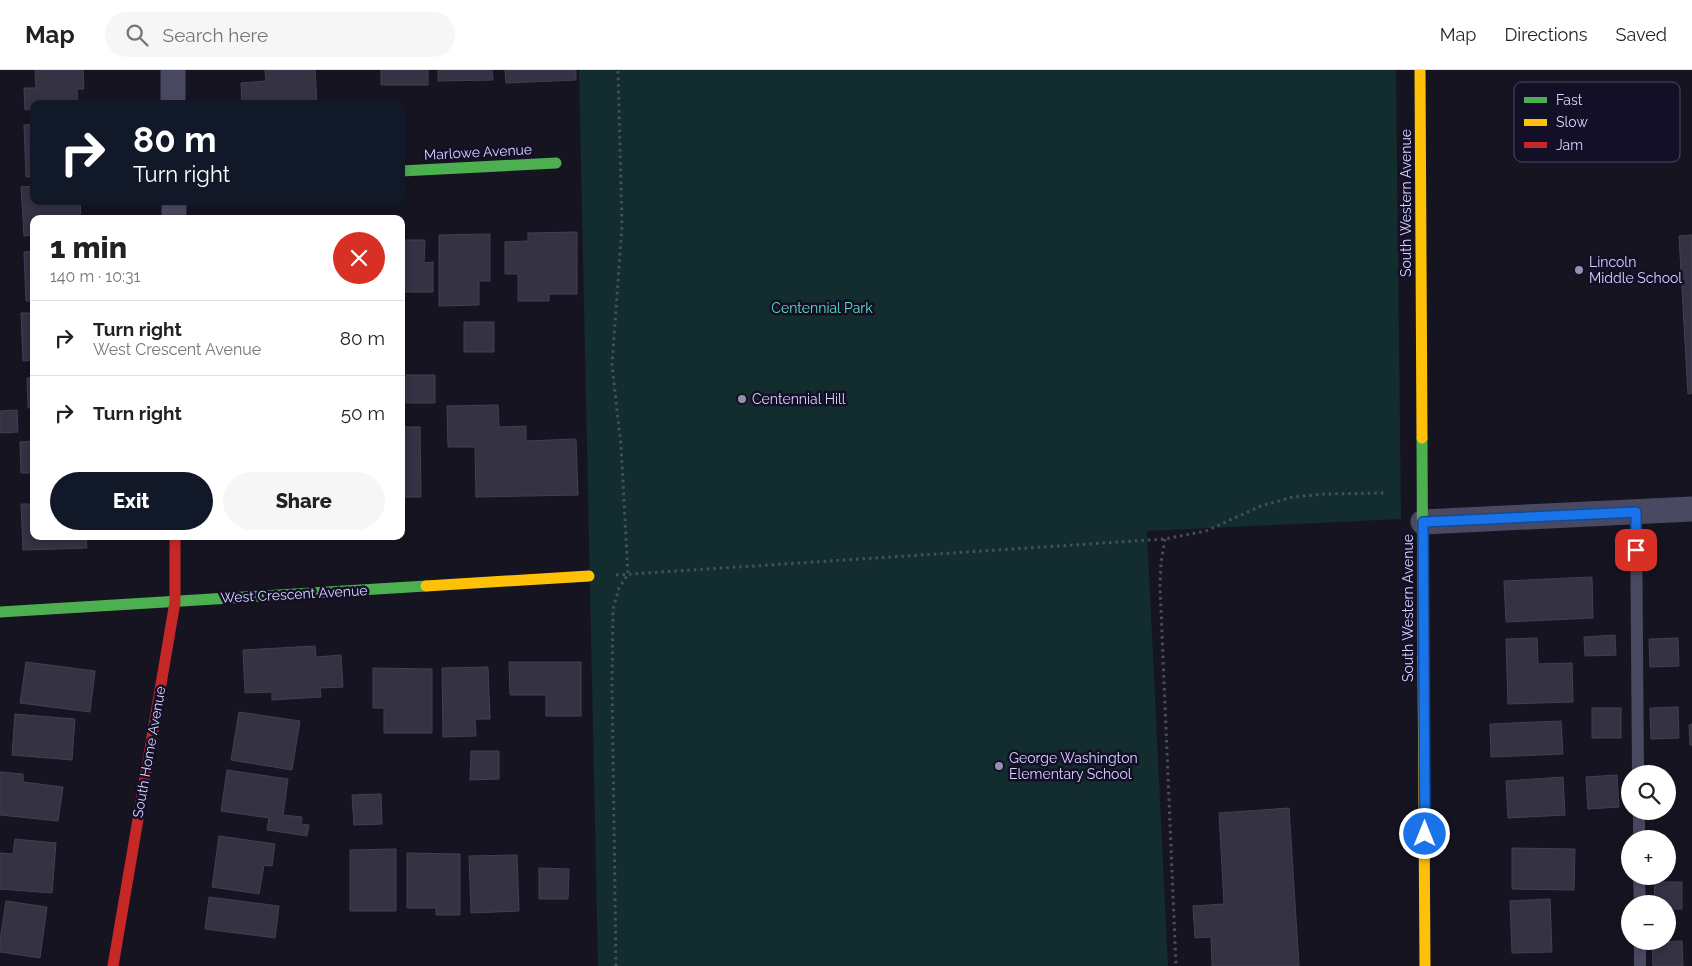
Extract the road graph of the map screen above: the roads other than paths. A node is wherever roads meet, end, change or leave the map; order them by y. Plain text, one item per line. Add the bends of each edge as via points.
1 (173, 70) edge
2 (1420, 70) edge
3 (173, 100) edge
4 (556, 163) dead end
5 (405, 171) edge
6 (1692, 509) edge
7 (1636, 512) junction
8 (1423, 522) junction
9 (175, 540) edge
10 (589, 576) road end
11 (175, 602) junction
12 (0, 612) edge
13 (1638, 765) edge
14 (1640, 950) edge
15 (113, 966) edge
16 (1426, 966) edge
17 (1640, 966) edge

1 - 3 street
2 - 8 street, South Western Avenue
4 - 5 street, Marlowe Avenue
6 - 7 street
7 - 8 street
7 - 13 lane
8 - 16 street, South Western Avenue
9 - 11 street, South Home Avenue
10 - 11 street, West Crescent Avenue
11 - 12 street, West Crescent Avenue
11 - 15 street, South Home Avenue
14 - 17 lane

